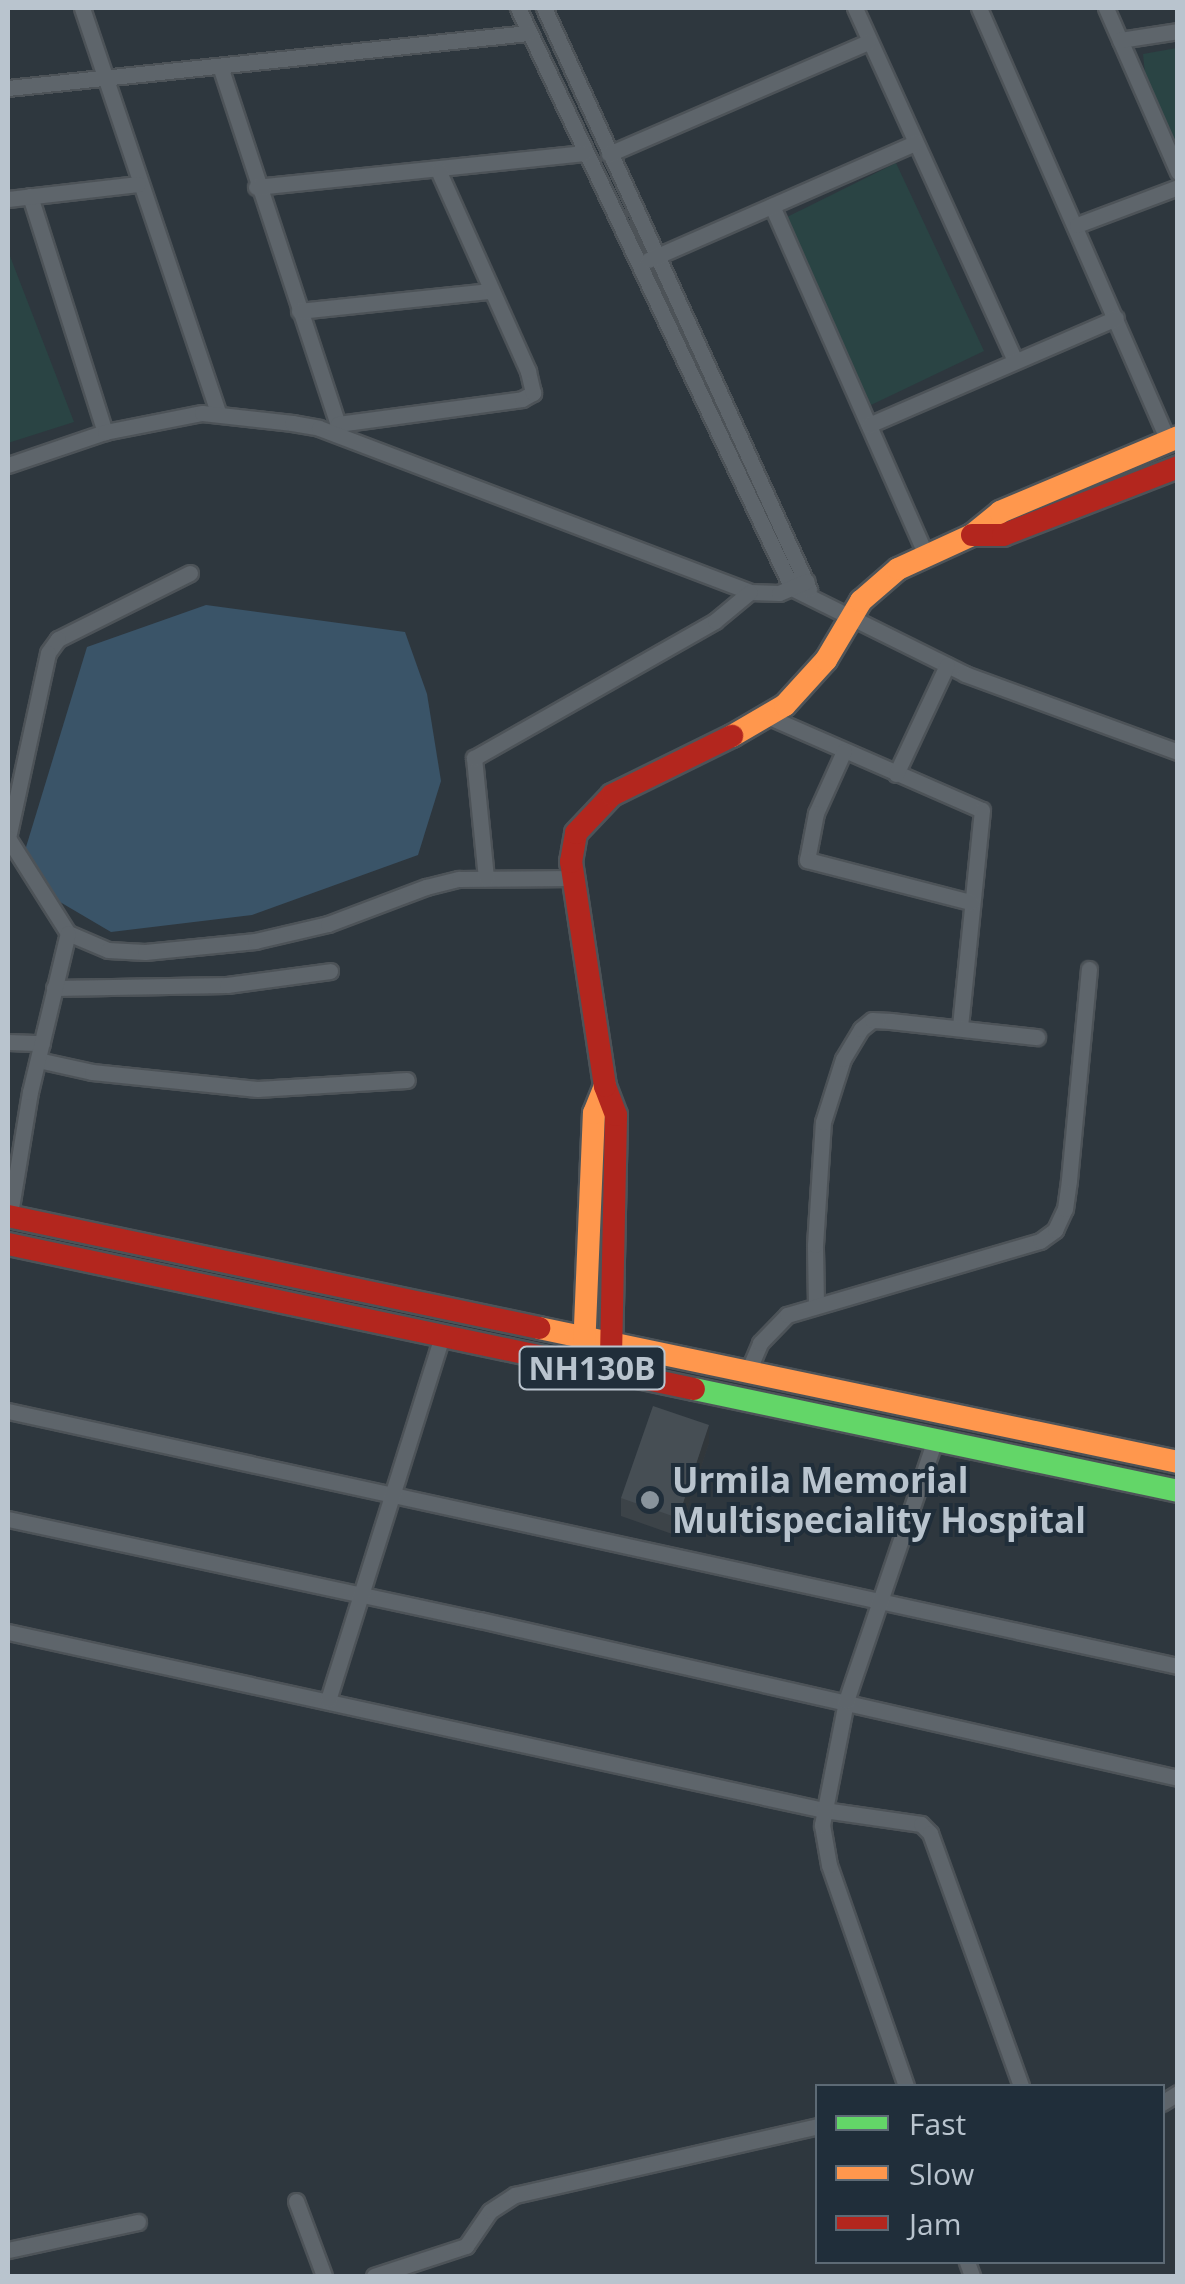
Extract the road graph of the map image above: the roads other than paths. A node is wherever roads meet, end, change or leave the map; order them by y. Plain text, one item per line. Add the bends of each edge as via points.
1 (82, 8) edge
2 (518, 8) edge
3 (544, 8) edge
4 (855, 8) edge
5 (980, 8) edge
6 (1106, 8) edge
7 (1178, 31) edge
8 (528, 33) junction
9 (1120, 40) junction
10 (868, 42) junction
11 (220, 66) junction
12 (104, 76) junction
13 (8, 88) edge
14 (914, 143) junction
15 (584, 153) junction
16 (609, 154) junction
17 (438, 170) junction
18 (1178, 172) edge
19 (138, 184) junction
20 (256, 187) junction
21 (1178, 187) edge
22 (30, 196) junction
23 (8, 200) edge
24 (772, 206) junction
25 (1078, 226) junction
26 (656, 256) junction
27 (637, 265) junction
28 (490, 291) junction
29 (299, 311) junction
30 (1116, 318) junction
31 (1015, 360) junction
32 (218, 412) junction
33 (869, 425) junction
34 (335, 429) junction
35 (105, 432) junction
36 (1172, 439) edge
37 (8, 465) edge
38 (1178, 467) edge
39 (972, 535) junction
40 (926, 555) junction
41 (190, 573) dead end
42 (799, 585) junction
43 (750, 592) junction
44 (849, 618) junction
45 (947, 665) junction
46 (769, 717) junction
47 (844, 751) junction
48 (1178, 752) edge
49 (896, 774) junction
50 (8, 829) edge
51 (486, 878) junction
52 (574, 878) junction
53 (971, 902) junction
54 (68, 934) junction
55 (1089, 969) dead end
56 (330, 972) dead end
57 (54, 988) junction
58 (960, 1028) junction
59 (1037, 1037) dead end
60 (8, 1042) edge
61 (42, 1043) junction
62 (38, 1060) junction
63 (407, 1080) dead end
64 (606, 1086) junction
65 (9, 1219) edge
66 (8, 1244) edge
67 (816, 1305) junction
68 (442, 1337) junction
69 (586, 1339) junction
70 (613, 1346) junction
71 (582, 1366) junction
72 (608, 1372) junction
73 (747, 1374) junction
74 (8, 1411) edge
75 (935, 1439) junction
76 (1178, 1462) edge
77 (1178, 1491) edge
78 (391, 1496) junction
79 (8, 1519) edge
80 (358, 1596) junction
81 (878, 1600) junction
82 (8, 1632) edge
83 (1178, 1666) edge
84 (328, 1700) junction
85 (846, 1701) junction
86 (1178, 1778) edge
87 (824, 1810) junction
88 (905, 2084) edge
89 (1020, 2084) edge
90 (815, 2127) edge
91 (296, 2201) dead end
92 (138, 2222) dead end
93 (8, 2250) edge
94 (324, 2276) edge
95 (374, 2276) edge

1 - 12 street
2 - 8 street
3 - 16 street
4 - 10 street
5 - 25 street
6 - 9 street
7 - 9 street
8 - 11 street
8 - 15 street
9 - 18 street
10 - 14 street
10 - 16 street
11 - 12 street
11 - 20 street
12 - 13 street
12 - 19 street
14 - 24 street
14 - 31 street
15 - 17 street
15 - 27 street
16 - 26 street
17 - 20 street
17 - 28 street
19 - 22 street
19 - 32 street
20 - 29 street
21 - 25 street
22 - 23 street
22 - 35 street
24 - 26 street
24 - 33 street
25 - 30 street
26 - 27 street
26 - 42 street
27 - 42 street
28 - 29 street
28 - 34 street via 533,383 531,396
29 - 34 street
30 - 31 street
30 - 36 street
31 - 33 street
32 - 34 street
32 - 35 street
33 - 40 street
34 - 43 street
35 - 37 street
36 - 39 main road via 1000,512
38 - 39 main road via 1003,535
39 - 40 main road
40 - 44 main road via 877,584
41 - 50 street via 51,646
42 - 43 street via 768,595
42 - 44 street
43 - 51 street via 715,621 474,758
44 - 45 street
44 - 46 main road via 814,674
45 - 48 street
45 - 49 street
46 - 47 street
46 - 52 main road via 597,806 572,844
47 - 49 street
47 - 53 street via 816,813 807,860
49 - 53 street via 982,810
50 - 54 street via 13,852
51 - 52 street
51 - 54 street via 426,886 328,924 255,942 145,952 108,950
52 - 64 main road
53 - 58 street
54 - 57 street
55 - 67 street via 1069,1180 1055,1230 1040,1241
56 - 57 street via 228,986
57 - 61 street
58 - 59 street
58 - 67 street via 872,1020 851,1040 823,1122
60 - 61 street
61 - 62 street
62 - 63 street via 257,1089
62 - 65 street
64 - 69 main road via 594,1113
64 - 70 main road via 616,1115
65 - 69 main road, NH130B
66 - 68 main road, NH130B
67 - 73 street via 774,1324
68 - 71 main road, NH130B
68 - 78 street
69 - 70 main road, NH130B
69 - 71 main road
70 - 72 main road
70 - 73 main road, NH130B
71 - 72 main road, NH130B
72 - 75 main road, NH130B
73 - 76 main road, NH130B
74 - 78 street
75 - 77 main road, NH130B
75 - 81 street
78 - 80 street
78 - 81 street
79 - 80 street
80 - 84 street
80 - 85 street
81 - 83 street
81 - 85 street
82 - 84 street
84 - 87 street
85 - 86 street
85 - 87 street
87 - 88 street via 829,1865
87 - 89 street via 926,1827
90 - 95 street via 515,2195 490,2211 466,2246
91 - 94 street
92 - 93 street

